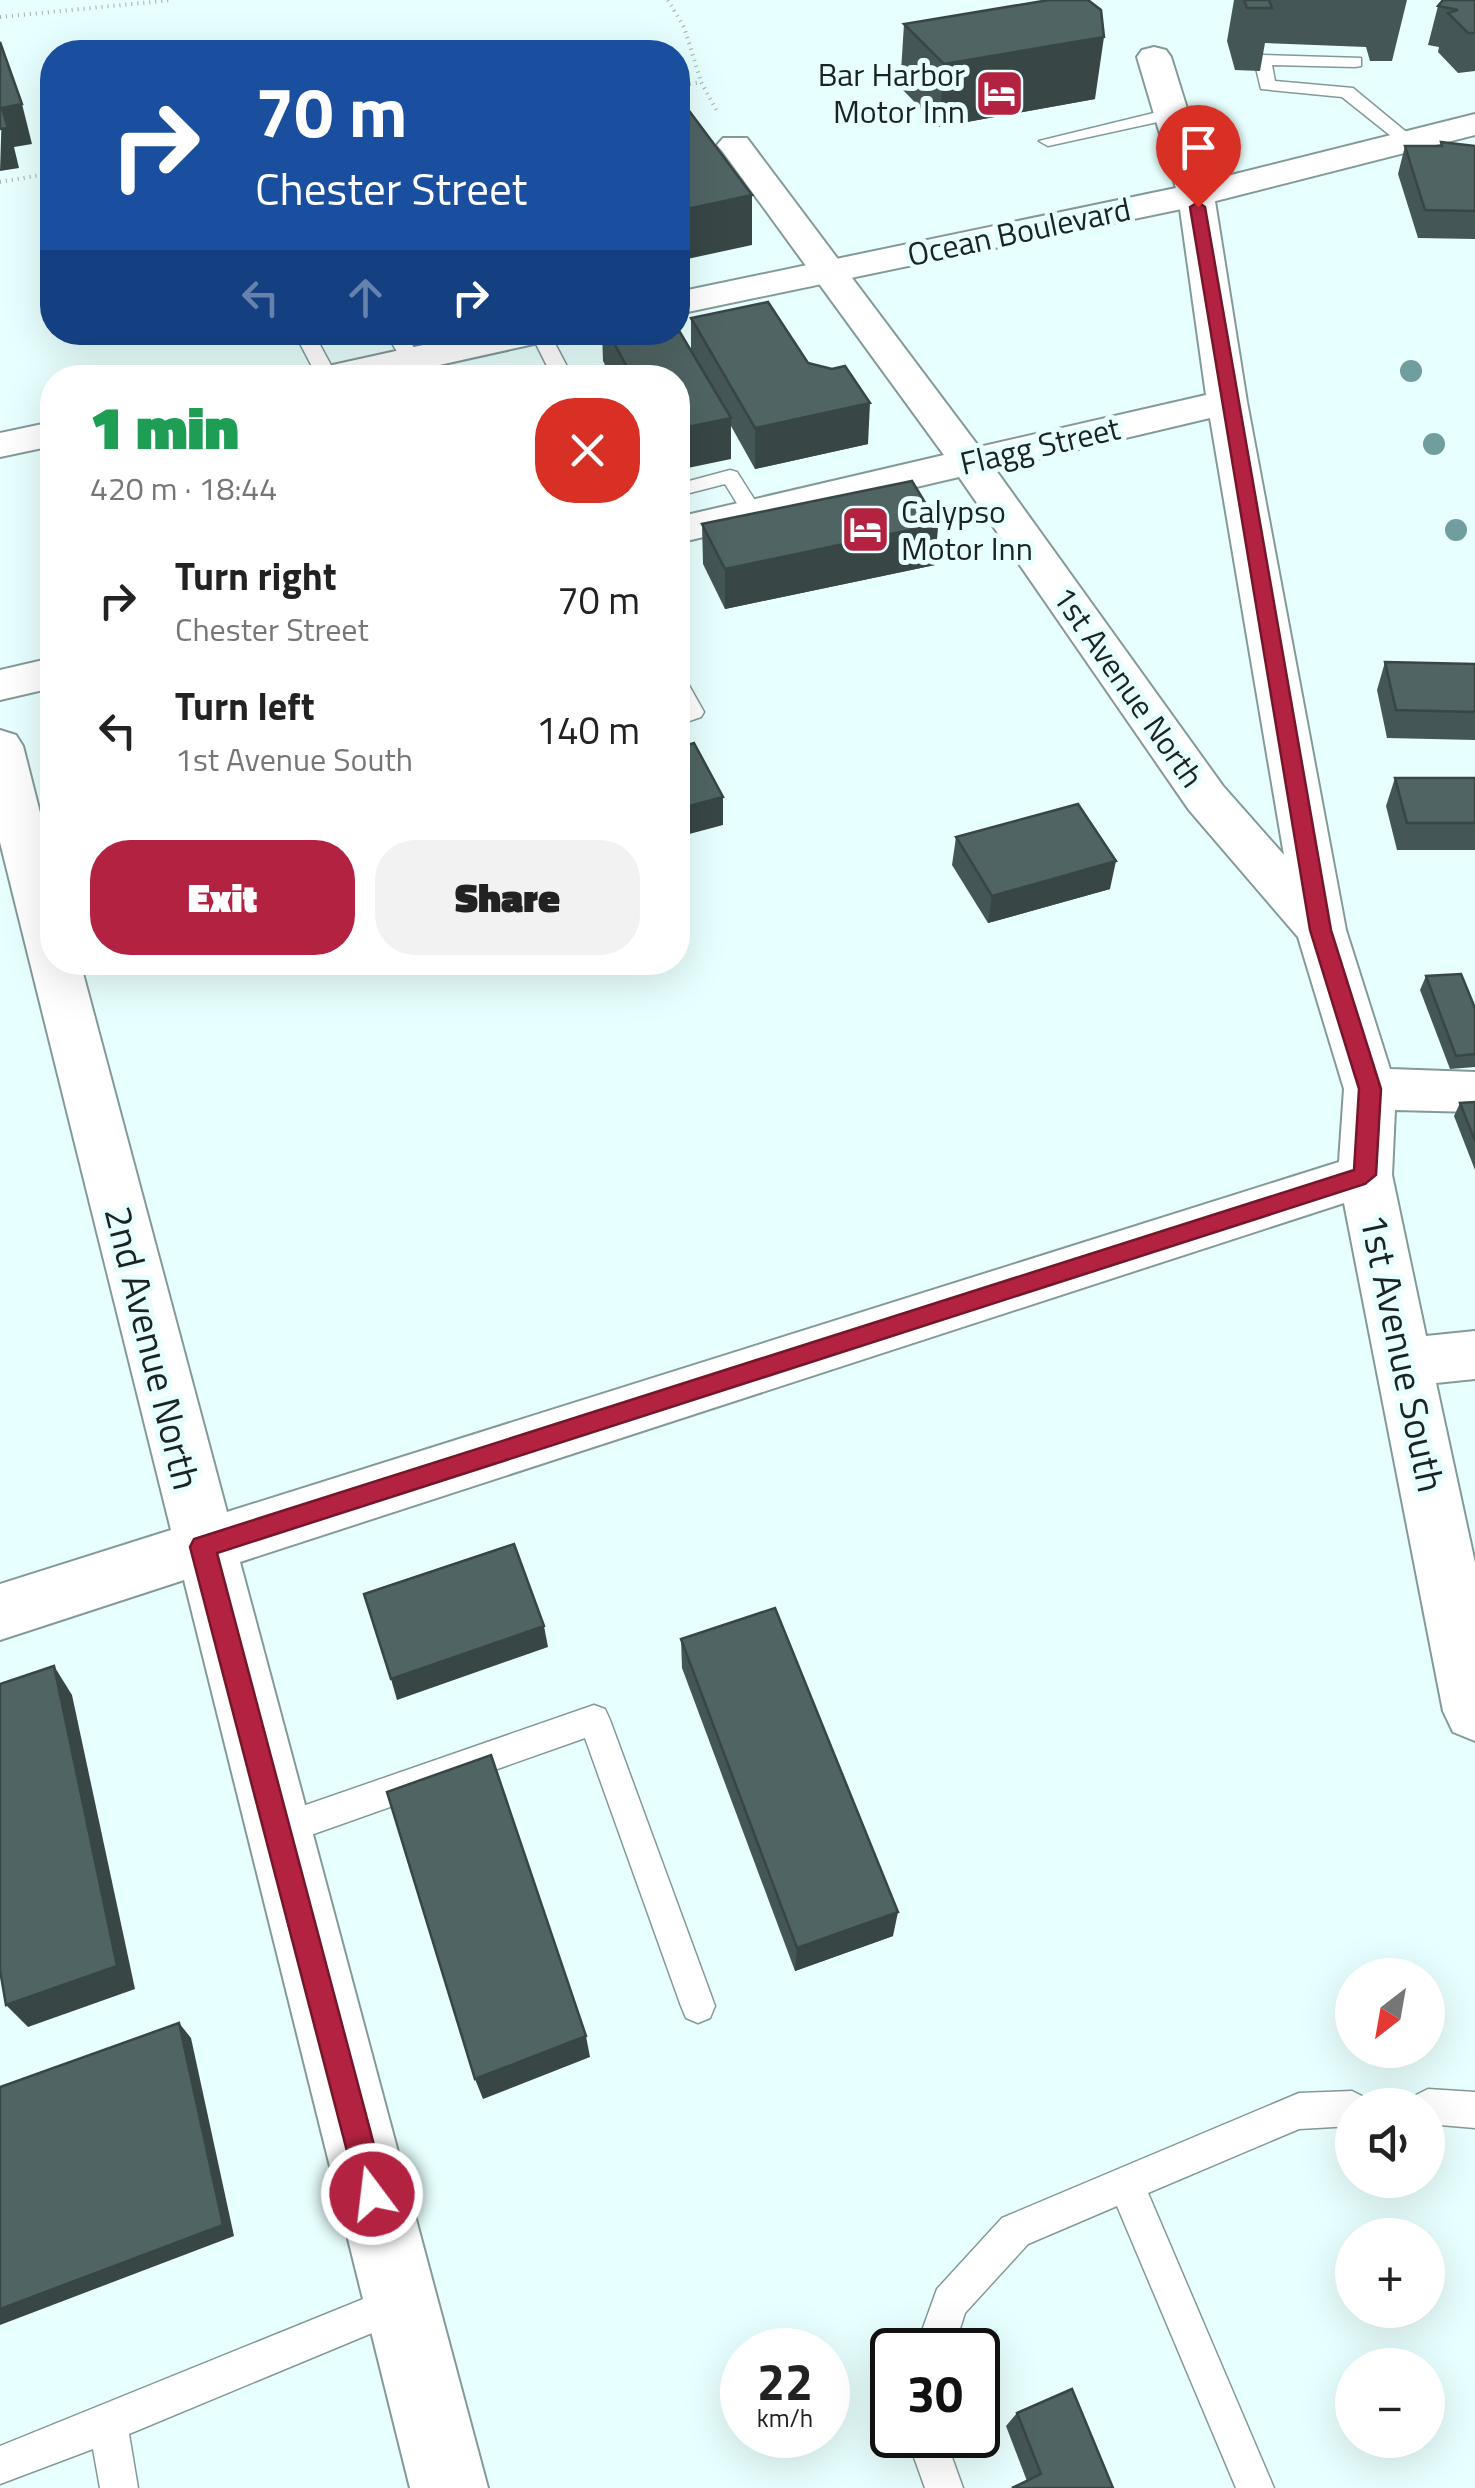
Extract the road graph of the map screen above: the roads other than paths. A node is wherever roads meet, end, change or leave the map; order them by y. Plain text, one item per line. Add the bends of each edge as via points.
1 (1154, 57) dead end
2 (1355, 62) dead end
3 (1170, 114) junction
4 (1475, 124) edge
5 (1406, 140) junction
6 (1048, 141) dead end
7 (735, 144) road end
8 (1196, 194) junction
9 (828, 272) junction
10 (690, 301) edge
11 (402, 346) edge
12 (355, 365) edge
13 (1227, 402) junction
14 (40, 437) edge
15 (0, 445) edge
16 (970, 463) junction
17 (690, 487) edge
18 (752, 512) junction
19 (690, 527) edge
20 (40, 676) edge
21 (0, 685) edge
22 (0, 746) edge
23 (40, 906) edge
24 (1320, 930) junction
25 (58, 975) edge
26 (1370, 1089) junction
27 (1475, 1092) edge
28 (1365, 1175) junction
29 (1475, 1355) edge
30 (1404, 1362) junction
31 (203, 1547) junction
32 (0, 1612) edge
33 (1466, 1626) edge
34 (1475, 1711) edge
35 (277, 1830) junction
36 (698, 2006) dead end
37 (1445, 2107) edge
38 (1335, 2109) edge
39 (1475, 2110) edge
40 (1126, 2184) junction
41 (400, 2303) junction
42 (941, 2328) edge
43 (108, 2424) junction
44 (933, 2458) edge
45 (0, 2465) edge
46 (119, 2488) edge
47 (449, 2488) edge
48 (944, 2488) edge
49 (1255, 2488) edge

1 - 3 street, 1st Avenue South
2 - 5 lane via 1262,60 1267,85 1347,92
3 - 6 lane
3 - 8 street, 1st Avenue South
4 - 5 street, Ocean Boulevard
5 - 8 street, Ocean Boulevard
7 - 9 street, 1st Avenue North
8 - 9 street, Ocean Boulevard
8 - 13 street, 1st Avenue South
9 - 10 street, Ocean Boulevard
9 - 16 street, 1st Avenue North
11 - 12 street
13 - 16 street, Flagg Street
13 - 24 street, 1st Avenue South
14 - 15 street
16 - 18 street, Flagg Street
16 - 24 street, 1st Avenue North via 1206,798
17 - 18 lane via 730,476
18 - 19 street, Flagg Street
20 - 21 street
22 - 23 street
24 - 26 street, 1st Avenue South
25 - 31 street, 2nd Avenue North
26 - 27 street
26 - 28 street, 1st Avenue South
28 - 30 street, 1st Avenue South
28 - 31 street
29 - 30 street
30 - 33 street, 1st Avenue South
31 - 32 street
31 - 35 street, 2nd Avenue North
33 - 34 street, 1st Avenue South
35 - 36 lane via 594,1720
35 - 41 street, 2nd Avenue North
37 - 39 lane
38 - 40 lane via 1299,2112
40 - 42 lane via 1015,2231 950,2302
40 - 49 lane
41 - 43 lane
41 - 47 street, 2nd Avenue North
43 - 45 lane
43 - 46 lane
44 - 48 lane

